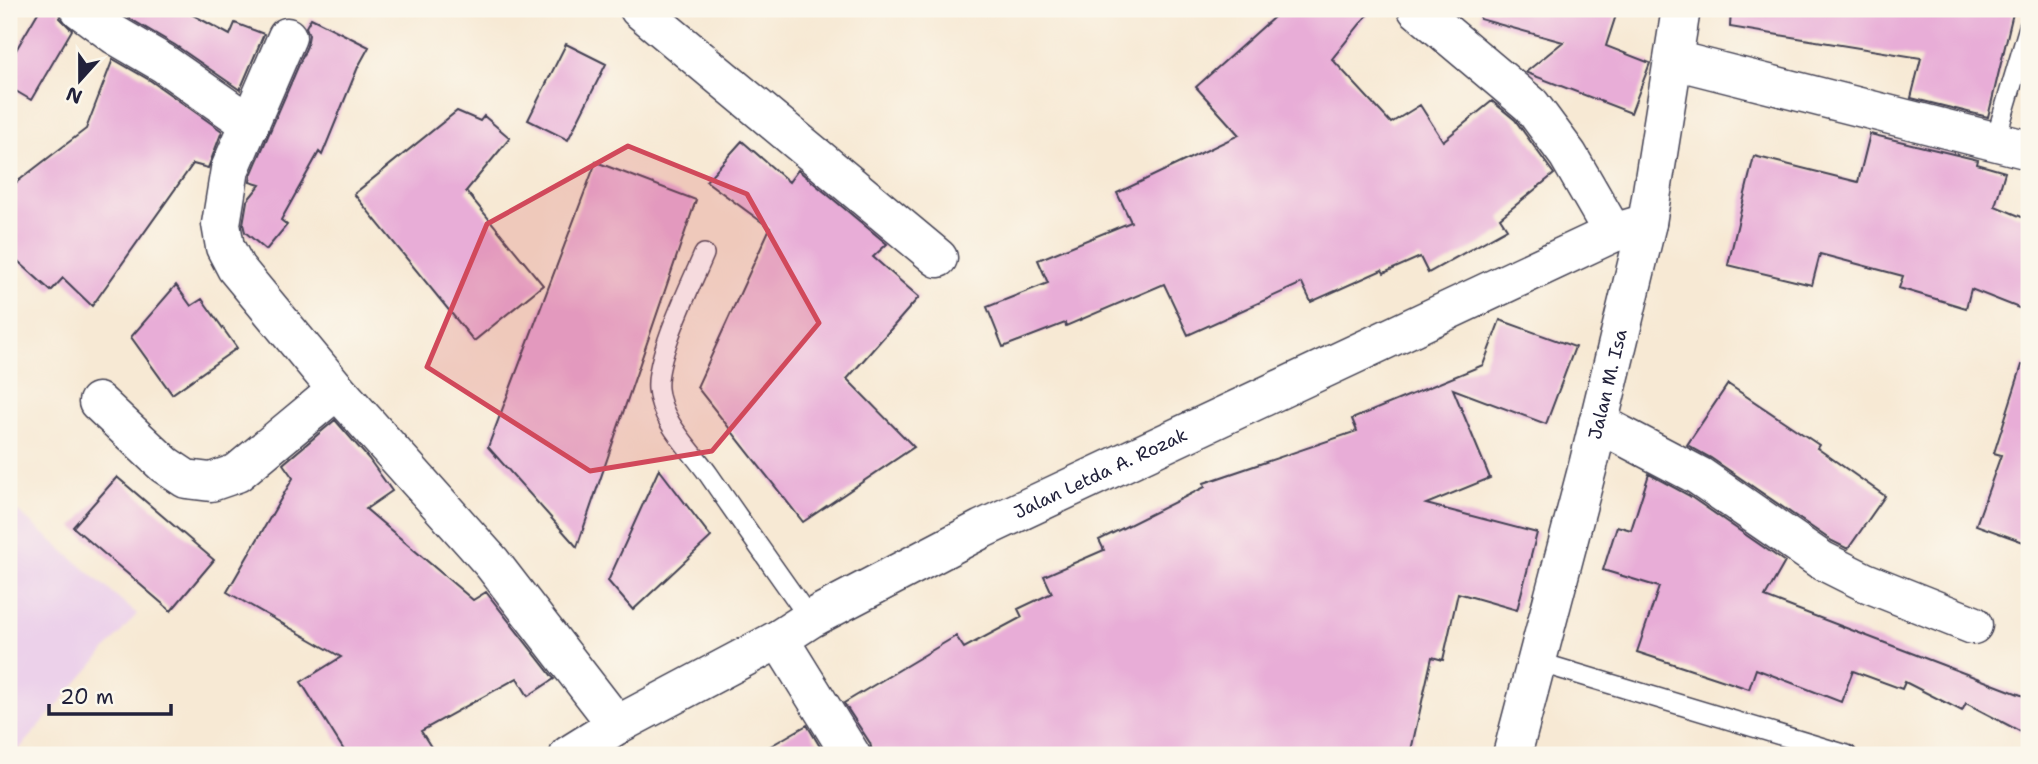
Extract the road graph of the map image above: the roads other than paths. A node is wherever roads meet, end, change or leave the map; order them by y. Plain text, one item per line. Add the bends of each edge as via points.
1 (80, 9) edge
2 (639, 9) edge
3 (1417, 9) edge
4 (1681, 9) edge
5 (2029, 27) edge
6 (287, 37) dead end
7 (1674, 60) junction
8 (250, 124) junction
9 (2012, 145) edge
10 (1630, 228) junction
11 (704, 254) dead end
12 (938, 258) dead end
13 (337, 390) junction
14 (98, 402) dead end
15 (1598, 423) junction
16 (1973, 625) dead end
17 (794, 629) junction
18 (1538, 662) junction
19 (617, 726) junction
20 (569, 755) edge
21 (851, 755) edge
22 (1512, 755) edge
23 (1847, 755) edge

1 - 8 street
2 - 12 street
3 - 10 street via 1531,105
4 - 7 street, Jalan M. Isa
5 - 9 lane
6 - 8 street
7 - 9 street
7 - 10 street, Jalan M. Isa
8 - 13 street via 230,169 221,224 225,247 236,268
10 - 15 street, Jalan M. Isa
10 - 17 street, Jalan Letda A. Rozak via 982,529
11 - 17 lane via 660,362 657,388 670,424 696,457
13 - 14 street via 237,472 211,482 186,479 165,465
13 - 19 street via 492,563
15 - 16 street via 1699,476 1821,559 1865,582
15 - 18 street, Jalan M. Isa
17 - 19 street, Jalan Letda A. Rozak
17 - 21 street
18 - 22 street, Jalan M. Isa
18 - 23 lane
19 - 20 street, Jalan Letda A. Rozak

